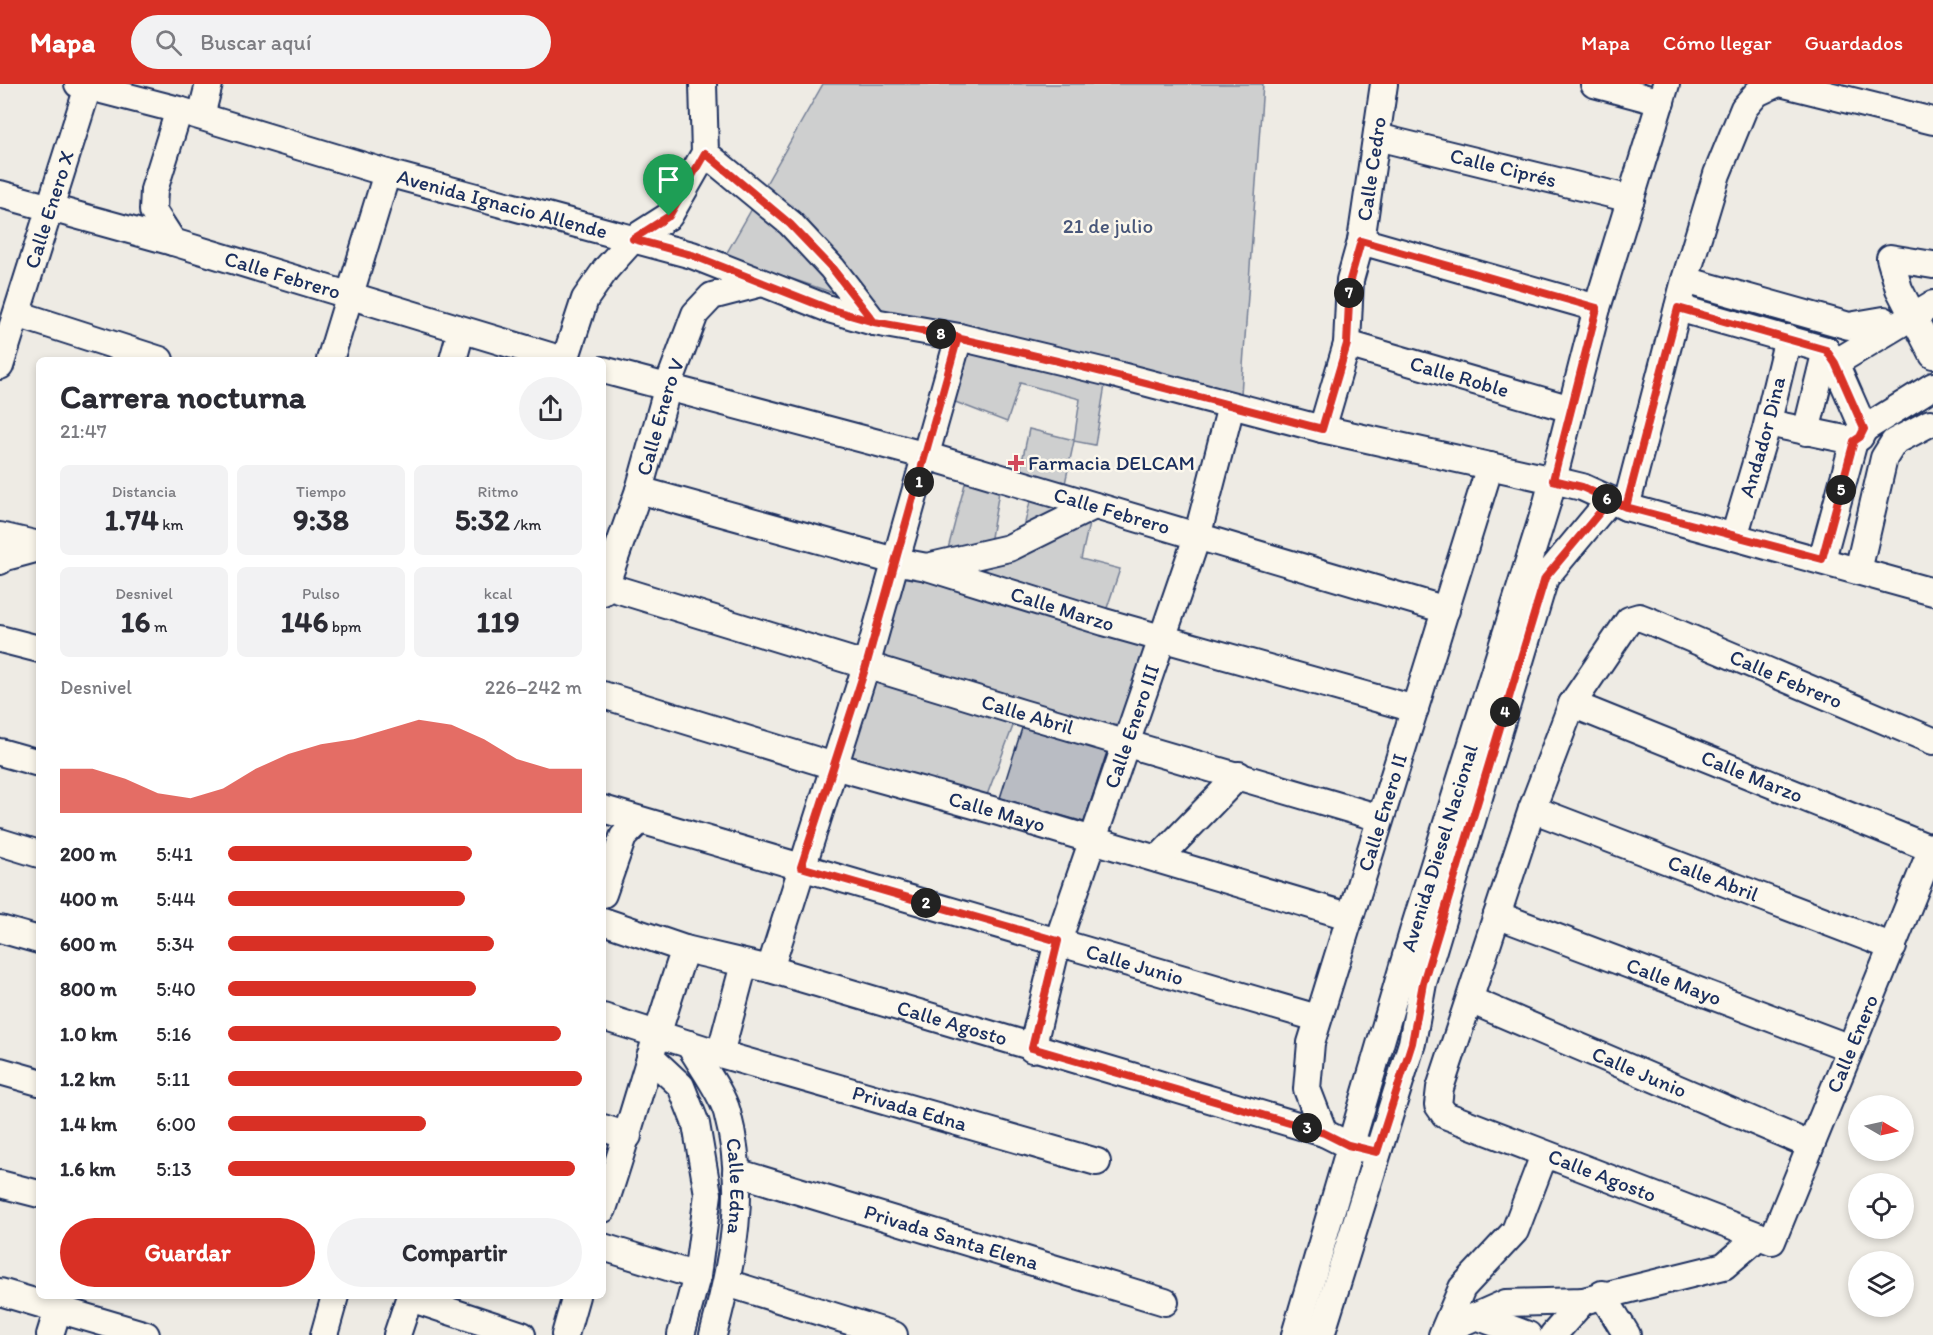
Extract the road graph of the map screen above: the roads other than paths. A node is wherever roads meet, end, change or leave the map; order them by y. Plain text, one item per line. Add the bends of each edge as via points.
1 (210, 84) edge
2 (703, 84) edge
3 (1384, 84) edge
4 (1594, 84) edge
5 (1776, 84) edge
6 (1784, 84) edge
7 (83, 86) edge
8 (1664, 93) edge
9 (190, 113) junction
10 (1933, 121) edge
11 (1377, 137) junction
12 (705, 153) junction
13 (387, 174) junction
14 (0, 194) edge
15 (1631, 199) junction
16 (51, 207) junction
17 (633, 239) junction
18 (1361, 241) junction
19 (173, 242) junction
20 (1933, 265) edge
21 (1685, 280) junction
22 (762, 283) junction
23 (350, 297) junction
24 (1597, 308) junction
25 (1678, 308) junction
26 (1925, 309) edge
27 (17, 314) junction
28 (1884, 320) dead end
29 (874, 322) junction
30 (461, 331) junction
31 (958, 337) junction
32 (1788, 338) junction
33 (1347, 344) junction
34 (1933, 355) edge
35 (151, 357) edge
36 (331, 357) edge
37 (454, 357) edge
38 (553, 357) edge
39 (565, 357) edge
40 (1831, 357) junction
41 (0, 366) edge
42 (606, 371) edge
43 (668, 386) junction
44 (1933, 386) edge
45 (1231, 406) junction
46 (1571, 409) junction
47 (1768, 423) junction
48 (1930, 423) dead end
49 (1322, 429) junction
50 (1806, 432) junction
51 (1856, 441) junction
52 (927, 456) junction
53 (1490, 466) junction
54 (639, 490) junction
55 (1550, 491) junction
56 (1618, 503) junction
57 (1094, 506) junction
58 (1580, 534) junction
59 (0, 536) edge
60 (1197, 537) junction
61 (1734, 537) junction
62 (36, 546) edge
63 (36, 548) edge
64 (1822, 559) junction
65 (0, 561) edge
66 (895, 561) junction
67 (927, 567) junction
68 (1858, 571) junction
69 (606, 582) edge
70 (606, 589) edge
71 (1933, 592) edge
72 (1446, 610) junction
73 (1162, 638) junction
74 (0, 639) edge
75 (36, 648) edge
76 (866, 666) junction
77 (606, 696) edge
78 (1572, 704) junction
79 (1415, 710) junction
80 (1933, 741) edge
81 (1126, 743) junction
82 (0, 752) edge
83 (36, 762) edge
84 (834, 766) junction
85 (1239, 775) junction
86 (1532, 809) junction
87 (606, 810) edge
88 (1380, 818) junction
89 (639, 821) junction
90 (1093, 839) junction
91 (0, 842) edge
92 (1932, 848) edge
93 (36, 853) edge
94 (1158, 859) junction
95 (801, 867) junction
96 (606, 885) edge
97 (1497, 915) junction
98 (1348, 916) junction
99 (606, 922) edge
100 (1058, 941) junction
101 (1893, 947) junction
102 (685, 950) junction
103 (744, 964) junction
104 (770, 969) junction
105 (1470, 1000) junction
106 (606, 1018) edge
107 (1317, 1018) junction
108 (656, 1032) junction
109 (689, 1044) junction
110 (1032, 1048) junction
111 (1850, 1048) junction
112 (720, 1054) junction
113 (650, 1057) junction
114 (0, 1071) edge
115 (36, 1081) edge
116 (606, 1129) edge
117 (1324, 1133) junction
118 (628, 1136) junction
119 (1348, 1145) junction
120 (1810, 1146) junction
121 (1377, 1152) junction
122 (1544, 1155) junction
123 (1097, 1162) dead end
124 (736, 1173) junction
125 (1, 1186) edge
126 (36, 1193) edge
127 (606, 1200) edge
128 (1766, 1239) junction
129 (606, 1248) edge
130 (697, 1276) junction
131 (727, 1283) junction
132 (0, 1292) edge
133 (1592, 1297) junction
134 (36, 1299) edge
135 (38, 1299) edge
136 (334, 1299) edge
137 (409, 1299) edge
138 (416, 1299) edge
139 (575, 1299) edge
140 (1165, 1302) dead end
141 (60, 1303) edge
142 (1476, 1316) junction
143 (840, 1328) edge
144 (1443, 1332) edge
145 (50, 1335) edge
146 (146, 1335) edge
147 (324, 1335) edge
148 (397, 1335) edge
149 (522, 1335) edge
150 (565, 1335) edge
151 (681, 1335) edge
152 (713, 1335) edge
153 (894, 1335) edge
154 (1295, 1335) edge
155 (1321, 1335) edge
156 (1528, 1335) edge
157 (1553, 1335) edge
158 (1627, 1335) edge

1 - 9 street
2 - 12 street
3 - 11 street, Calle Cedro
4 - 8 street
5 - 21 street via 1757,93 1744,108 1717,174
6 - 10 street
7 - 9 street, Avenida Ignacio Allende
7 - 16 street, Calle Enero X
8 - 15 street, Avenida Diesel Nacional
9 - 13 street, Avenida Ignacio Allende
9 - 19 street via 154,190 153,211
11 - 15 street, Calle Ciprés
11 - 18 street, Calle Cedro
12 - 17 street via 669,216
12 - 29 street via 790,224 832,268
13 - 17 street, Avenida Ignacio Allende
13 - 23 street
14 - 16 street, Calle Febrero
15 - 24 street, Avenida Diesel Nacional
16 - 19 street, Calle Febrero
16 - 27 street, Calle Enero X
17 - 22 street, Avenida Ignacio Allende via 692,255
17 - 39 street via 585,299
18 - 24 street
18 - 33 street, Calle Cedro via 1350,280
19 - 23 street, Calle Febrero
20 - 26 street via 1890,258 1899,289
21 - 25 street
21 - 28 street via 1849,326
22 - 29 street, Avenida Ignacio Allende
22 - 43 street, Calle Enero V via 712,296 695,314
23 - 30 street, Calle Febrero
23 - 36 street
24 - 46 street, Avenida Diesel Nacional
25 - 32 street
25 - 56 street
26 - 34 street
26 - 40 street
27 - 35 street
27 - 41 street, Calle Enero X
29 - 31 street, Avenida Ignacio Allende
30 - 37 street
30 - 38 street, Calle Febrero
31 - 45 street, Avenida Ignacio Allende
31 - 52 street
32 - 40 street
32 - 47 street, Andador Dina
33 - 46 street, Calle Roble
33 - 49 street, Calle Cedro
40 - 50 street
40 - 51 street
42 - 43 street, Calle Febrero
43 - 52 street, Calle Febrero
43 - 54 street, Calle Enero V
44 - 51 street
45 - 49 street, Avenida Ignacio Allende
45 - 60 street, Calle Enero III
46 - 55 street, Avenida Diesel Nacional
47 - 50 street
47 - 61 street, Andador Dina
48 - 68 street via 1894,442 1884,458
49 - 53 street, Avenida Ignacio Allende
50 - 51 street
51 - 64 street
52 - 57 street, Calle Febrero
52 - 66 street
53 - 55 street, Avenida Ignacio Allende
53 - 72 street, Calle Enero II
54 - 66 street, Calle Marzo
54 - 69 street, Calle Enero V
55 - 56 street, Avenida Ignacio Allende via 1582,487
55 - 58 street via 1560,525
55 - 119 street, Avenida Diesel Nacional
56 - 58 street
56 - 61 street, Avenida Ignacio Allende
57 - 60 street, Calle Febrero
57 - 67 street via 1009,548
58 - 121 street via 1545,578 1423,983 1412,1043
59 - 62 street
60 - 72 street, Calle Febrero
60 - 73 street, Calle Enero III
61 - 64 street, Avenida Ignacio Allende
63 - 65 street
64 - 68 street, Avenida Ignacio Allende
66 - 67 street, Calle Marzo
66 - 76 street
67 - 73 street, Calle Marzo
68 - 71 street, Avenida Ignacio Allende
70 - 76 street, Calle Abril
72 - 79 street, Calle Enero II
73 - 79 street, Calle Marzo
73 - 81 street, Calle Enero III
74 - 75 street
76 - 81 street, Calle Abril
76 - 84 street
77 - 84 street, Calle Mayo
78 - 80 street, Calle Febrero via 1629,620 1639,617
78 - 86 street
78 - 92 street, Calle Marzo
79 - 88 street, Calle Enero II
81 - 85 street, Calle Abril
81 - 90 street, Calle Enero III
82 - 83 street
84 - 90 street, Calle Mayo
84 - 95 street
85 - 88 street, Calle Abril
85 - 94 street
86 - 97 street
86 - 101 street, Calle Abril
87 - 89 street, Calle Junio
88 - 98 street, Calle Enero II
89 - 95 street, Calle Junio
89 - 96 street via 623,837
90 - 94 street, Calle Mayo
90 - 100 street, Calle Enero III
91 - 93 street
92 - 101 street, Calle Enero
94 - 98 street, Calle Mayo
95 - 100 street, Calle Junio
95 - 104 street
97 - 105 street
97 - 111 street, Calle Mayo
98 - 107 street, Calle Enero II
99 - 102 street, Calle Agosto
100 - 107 street, Calle Junio
100 - 110 street, Calle Enero III
101 - 111 street, Calle Enero
102 - 103 street, Calle Agosto
102 - 108 street
103 - 104 street, Calle Agosto
103 - 112 street
104 - 110 street, Calle Agosto
105 - 120 street, Calle Junio
105 - 122 street, Calle Agosto via 1440,1088 1438,1105 1445,1115
106 - 108 street, Privada Edna
107 - 117 street, Calle Enero II via 1307,1089
108 - 109 street, Privada Edna
108 - 113 street
109 - 112 street, Privada Edna
109 - 124 street, Calle Edna via 727,1111
110 - 117 street, Calle Agosto
111 - 120 street, Calle Enero
112 - 123 street, Privada Edna
113 - 118 street
113 - 130 street via 681,1086 696,1124 708,1194
114 - 115 street
116 - 118 street
117 - 119 street
118 - 127 street
119 - 121 street
119 - 154 street, Avenida Diesel Nacional
120 - 128 street, Calle Enero
121 - 155 street
122 - 128 street, Calle Agosto
122 - 144 street via 1515,1231 1462,1288
124 - 131 street, Calle Edna via 738,1227
124 - 140 street, Privada Santa Elena
125 - 126 street
128 - 133 street via 1724,1266
129 - 130 street
130 - 151 street
131 - 143 street
131 - 152 street, Calle Edna
132 - 134 street
133 - 142 street via 1506,1303
133 - 157 street
133 - 158 street
135 - 141 street
136 - 147 street
137 - 148 street
138 - 149 street
139 - 150 street
141 - 145 street
141 - 146 street
142 - 144 street
142 - 156 street
143 - 153 street

